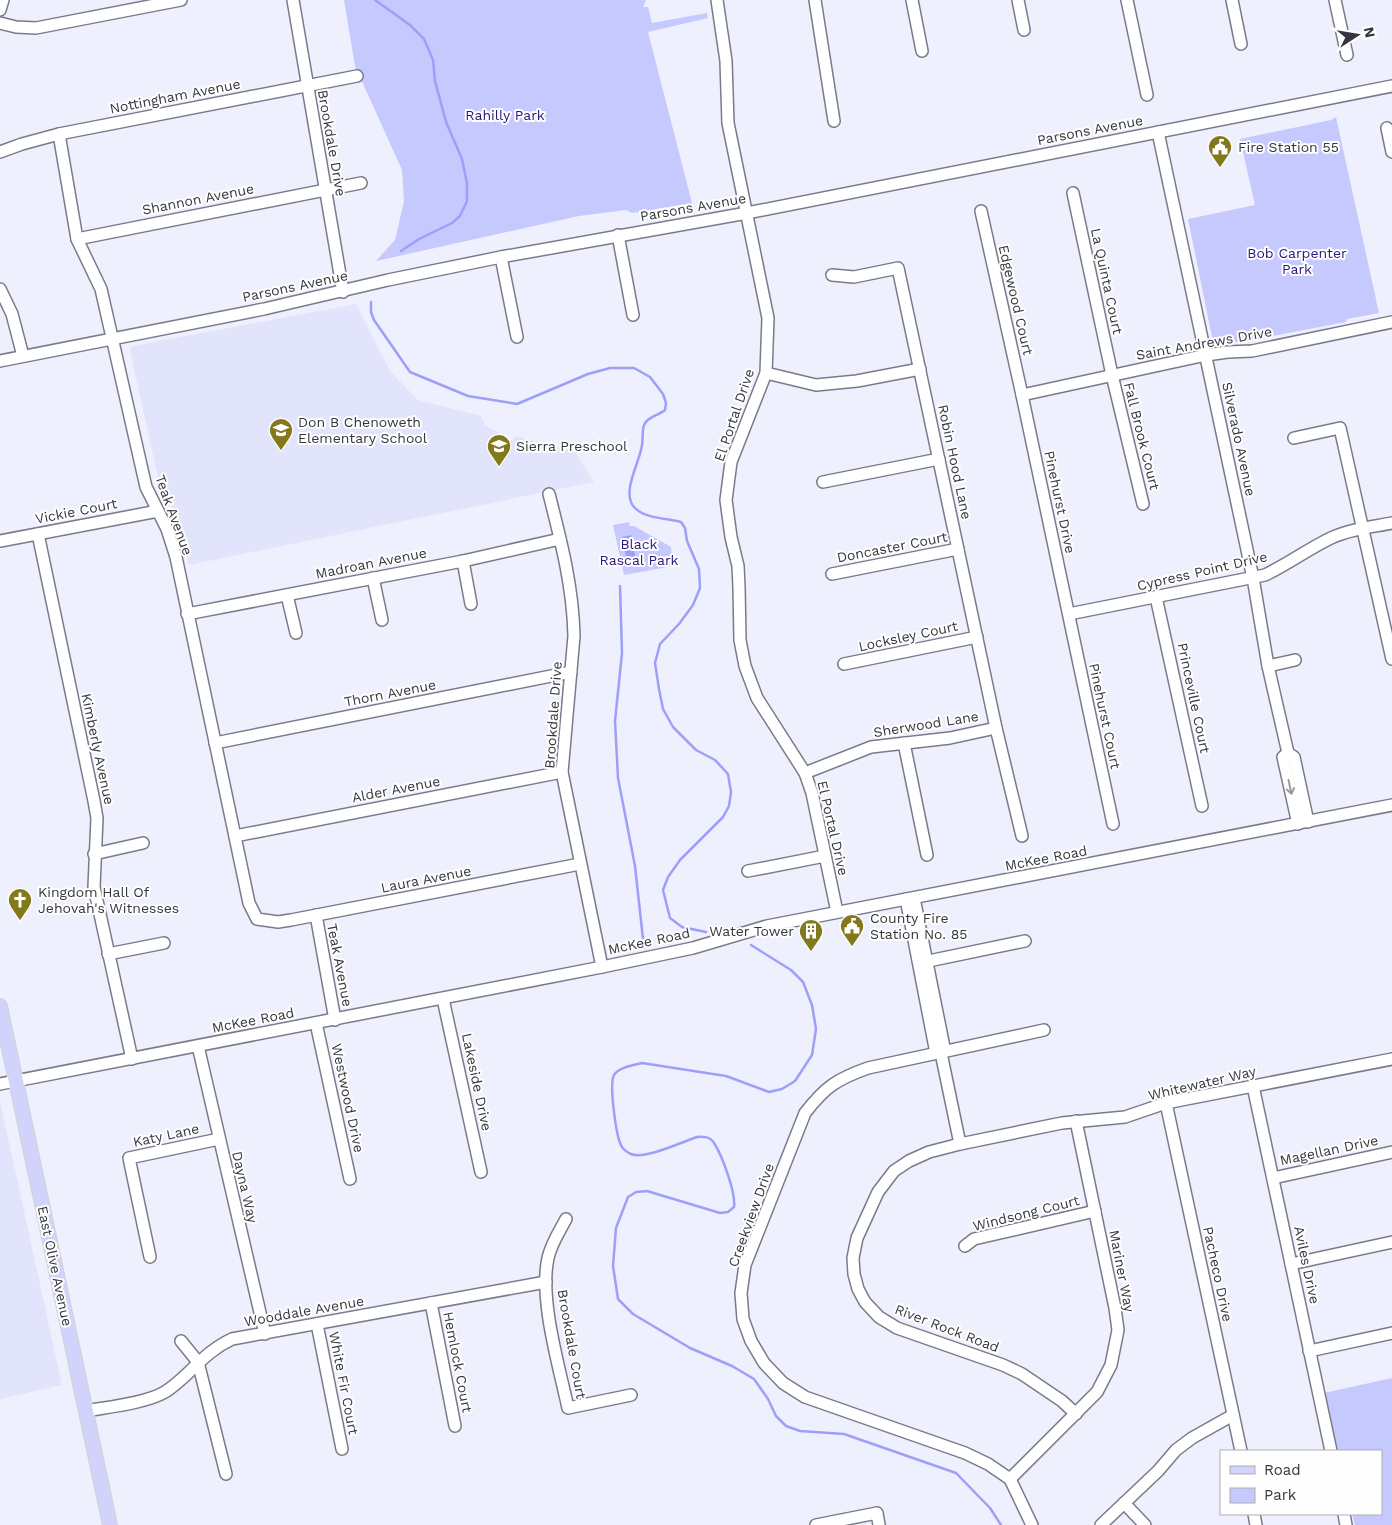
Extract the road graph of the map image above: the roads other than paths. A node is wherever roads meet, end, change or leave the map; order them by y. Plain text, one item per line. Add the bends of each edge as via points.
1 (3, 0) edge
2 (181, 0) edge
3 (292, 0) edge
4 (717, 0) edge
5 (815, 0) edge
6 (912, 0) edge
7 (1018, 0) edge
8 (1127, 0) edge
9 (1232, 0) edge
10 (1335, 0) edge
11 (0, 10) edge
12 (0, 23) edge
13 (1024, 30) dead end
14 (1241, 44) dead end
15 (922, 50) dead end
16 (1347, 55) dead end
17 (356, 76) dead end
18 (308, 85) junction
19 (1392, 86) edge
20 (1147, 95) dead end
21 (834, 121) dead end
22 (1387, 128) dead end
23 (1158, 132) junction
24 (59, 134) junction
25 (0, 152) edge
26 (1392, 152) edge
27 (361, 183) dead end
28 (325, 190) junction
29 (1073, 193) dead end
30 (981, 211) dead end
31 (747, 213) junction
32 (618, 235) junction
33 (77, 239) junction
34 (501, 257) junction
35 (832, 275) dead end
36 (0, 288) edge
37 (343, 292) junction
38 (633, 316) dead end
39 (1392, 322) edge
40 (517, 337) dead end
41 (114, 338) junction
42 (1206, 355) junction
43 (23, 356) junction
44 (0, 361) edge
45 (920, 369) junction
46 (766, 373) junction
47 (1112, 374) junction
48 (1022, 395) junction
49 (1294, 438) dead end
50 (939, 459) junction
51 (823, 482) dead end
52 (548, 494) dead end
53 (1143, 504) dead end
54 (158, 511) junction
55 (1392, 523) edge
56 (1362, 528) junction
57 (38, 534) junction
58 (560, 539) junction
59 (0, 541) edge
60 (958, 550) junction
61 (463, 560) junction
62 (832, 574) dead end
63 (373, 578) junction
64 (1253, 578) junction
65 (287, 594) junction
66 (1156, 597) junction
67 (471, 604) dead end
68 (187, 614) junction
69 (1069, 614) junction
70 (382, 620) dead end
71 (296, 633) dead end
72 (977, 637) junction
73 (1392, 659) edge
74 (1295, 660) dead end
75 (844, 664) dead end
76 (1268, 666) junction
77 (571, 672) junction
78 (996, 728) junction
79 (215, 743) junction
80 (904, 743) junction
81 (562, 772) junction
82 (804, 773) junction
83 (1392, 805) edge
84 (1202, 806) dead end
85 (1303, 823) junction
86 (1113, 824) dead end
87 (235, 836) junction
88 (1022, 836) dead end
89 (143, 843) dead end
90 (94, 854) junction
91 (927, 855) dead end
92 (825, 856) junction
93 (580, 864) junction
94 (748, 871) dead end
95 (910, 898) junction
96 (837, 912) junction
97 (316, 915) junction
98 (278, 922) joint
99 (1025, 940) dead end
100 (164, 943) dead end
101 (108, 954) junction
102 (922, 962) junction
103 (602, 967) junction
104 (443, 999) junction
105 (0, 1006) edge
106 (335, 1020) junction
107 (316, 1023) junction
108 (1044, 1030) dead end
109 (198, 1046) junction
110 (941, 1053) junction
111 (132, 1059) junction
112 (1392, 1059) edge
113 (16, 1081) junction
114 (0, 1084) edge
115 (1253, 1086) junction
116 (1166, 1104) junction
117 (1076, 1121) junction
118 (219, 1139) junction
119 (960, 1144) junction
120 (1392, 1152) edge
121 (481, 1172) dead end
122 (1273, 1178) junction
123 (350, 1179) dead end
124 (1094, 1211) junction
125 (566, 1219) dead end
126 (1392, 1242) edge
127 (965, 1246) dead end
128 (150, 1257) dead end
129 (1291, 1264) junction
130 (546, 1282) junction
131 (431, 1303) junction
132 (317, 1324) junction
133 (1392, 1333) edge
134 (265, 1334) junction
135 (181, 1341) dead end
136 (1310, 1351) junction
137 (198, 1362) junction
138 (631, 1395) dead end
139 (86, 1411) junction
140 (1076, 1414) junction
141 (1233, 1415) junction
142 (455, 1426) dead end
143 (342, 1449) dead end
144 (1241, 1450) edge
145 (1331, 1450) edge
146 (226, 1474) dead end
147 (1010, 1479) junction
148 (1124, 1503) junction
149 (878, 1519) edge
150 (110, 1525) edge
151 (816, 1525) edge
152 (1032, 1525) edge
153 (1101, 1525) edge
154 (1145, 1525) edge

1 - 11 street
2 - 12 street via 36,28
3 - 18 street, Brookdale Drive
4 - 31 street, El Portal Drive via 726,61 728,123
5 - 21 street
6 - 15 street
7 - 13 street
8 - 20 street
9 - 14 street
10 - 16 street
17 - 18 street, Nottingham Avenue
18 - 24 street, Nottingham Avenue
18 - 28 street, Brookdale Drive
19 - 23 street, Parsons Avenue
22 - 26 street
23 - 31 street, Parsons Avenue
23 - 42 street, Silverado Avenue
24 - 25 street, Nottingham Avenue
24 - 33 street, Teak Avenue
27 - 28 street, Shannon Avenue
28 - 33 street, Shannon Avenue
28 - 37 street, Brookdale Drive
29 - 47 street, La Quinta Court
30 - 48 street, Edgewood Court
31 - 32 street, Parsons Avenue
31 - 46 street, El Portal Drive via 768,318
32 - 34 street, Parsons Avenue
32 - 38 street
33 - 41 street, Teak Avenue via 102,289
34 - 37 street, Parsons Avenue
34 - 40 street
35 - 45 street, Robin Hood Lane via 854,277 898,268
36 - 43 street via 12,314
37 - 41 street, Parsons Avenue
39 - 42 street, Saint Andrews Drive via 1252,351
41 - 43 street, Parsons Avenue
41 - 54 street, Teak Avenue via 146,487
42 - 47 street, Saint Andrews Drive
42 - 64 street, Silverado Avenue
43 - 44 street, Parsons Avenue
45 - 46 street via 857,381 816,384
45 - 50 street, Robin Hood Lane
46 - 82 street, El Portal Drive via 731,462 726,500 738,566 740,640 745,666 757,698
47 - 48 street, Saint Andrews Drive
47 - 53 street, Fall Brook Court
48 - 69 street, Pinehurst Drive
49 - 56 street via 1340,428
50 - 51 street
50 - 60 street, Robin Hood Lane
52 - 58 street, Brookdale Drive
54 - 57 street, Vickie Court
54 - 68 street, Teak Avenue via 176,557
55 - 56 street, Cypress Point Drive
56 - 64 street, Cypress Point Drive via 1331,538 1284,566
56 - 73 street
57 - 59 street, Vickie Court
57 - 90 street, Kimberly Avenue via 97,818
58 - 61 street, Madroan Avenue
58 - 77 street, Brookdale Drive via 572,598 574,636
60 - 62 street, Doncaster Court
60 - 72 street, Robin Hood Lane
61 - 63 street, Madroan Avenue
61 - 67 street
63 - 65 street, Madroan Avenue
63 - 70 street
64 - 66 street, Cypress Point Drive
64 - 76 street, Silverado Avenue
65 - 68 street, Madroan Avenue
65 - 71 street
66 - 69 street, Cypress Point Drive
66 - 84 street, Princeville Court
68 - 79 street, Teak Avenue
69 - 86 street, Pinehurst Court
72 - 75 street, Locksley Court
72 - 78 street, Robin Hood Lane
74 - 76 street
76 - 85 street, Silverado Avenue via 1288,753 1283,757
77 - 79 street, Thorn Avenue
77 - 81 street, Brookdale Drive
78 - 80 street, Sherwood Lane
78 - 88 street, Robin Hood Lane
79 - 87 street, Teak Avenue
80 - 82 street, Sherwood Lane via 871,747
80 - 91 street
81 - 87 street, Alder Avenue
81 - 93 street, Brookdale Drive
82 - 92 street, El Portal Drive via 816,806
83 - 85 street, McKee Road
85 - 95 street, McKee Road
87 - 98 street, Teak Avenue via 249,904 258,919
89 - 90 street
90 - 101 street, Kimberly Avenue via 94,887
92 - 94 street
92 - 96 street, El Portal Drive
93 - 97 street, Laura Avenue
93 - 103 street, Brookdale Drive
95 - 96 street, McKee Road
95 - 102 street
96 - 103 street, McKee Road
97 - 98 street, Laura Avenue
97 - 106 street, Teak Avenue
99 - 102 street
100 - 101 street
101 - 111 street, Kimberly Avenue
102 - 110 street via 944,1047
103 - 104 street, McKee Road
104 - 106 street, McKee Road
104 - 121 street, Lakeside Drive
105 - 113 main road, East Olive Avenue
106 - 107 street, McKee Road
107 - 109 street, McKee Road
107 - 123 street, Westwood Drive
108 - 110 street, Creekview Drive
109 - 111 street, McKee Road
109 - 118 street, Dayna Way
110 - 119 street
110 - 147 street, Creekview Drive via 868,1068 845,1076 820,1094 806,1113 746,1265 741,1293 743,1319 764,1363 783,1383 805,1397 965,1453
111 - 113 street, McKee Road
112 - 115 street, Whitewater Way
113 - 114 street, McKee Road
113 - 139 main road, East Olive Avenue
115 - 116 street, Whitewater Way
115 - 122 street, Aviles Drive
116 - 117 street, Whitewater Way via 1126,1117
116 - 141 street, Pacheco Drive
117 - 119 street, Whitewater Way
117 - 124 street, Mariner Way
118 - 128 street, Katy Lane via 129,1158
118 - 134 street, Dayna Way
119 - 140 street, River Rock Road via 909,1161 894,1171 878,1192 857,1238 854,1274 858,1289 864,1302 897,1328 1016,1371 1038,1383
120 - 122 street, Magellan Drive
122 - 129 street, Aviles Drive
124 - 127 street, Windsong Court via 974,1239
124 - 140 street, Mariner Way via 1118,1330 1111,1365 1098,1392
125 - 130 street via 548,1258
126 - 129 street
129 - 136 street, Aviles Drive
130 - 131 street, Wooddale Avenue
130 - 138 street, Brookdale Court via 548,1312 568,1408
131 - 132 street, Wooddale Avenue
131 - 142 street, Hemlock Court
132 - 134 street, Wooddale Avenue
132 - 143 street, White Fir Court
133 - 136 street
134 - 137 street, Wooddale Avenue via 232,1339 217,1346
135 - 137 street
136 - 145 street, Aviles Drive
137 - 139 street, Wooddale Avenue via 163,1393
137 - 146 street
139 - 150 main road, East Olive Avenue
140 - 147 street, Mariner Way
141 - 144 street, Pacheco Drive
141 - 148 street via 1176,1450
147 - 152 street
148 - 153 street
148 - 154 street
149 - 151 street

